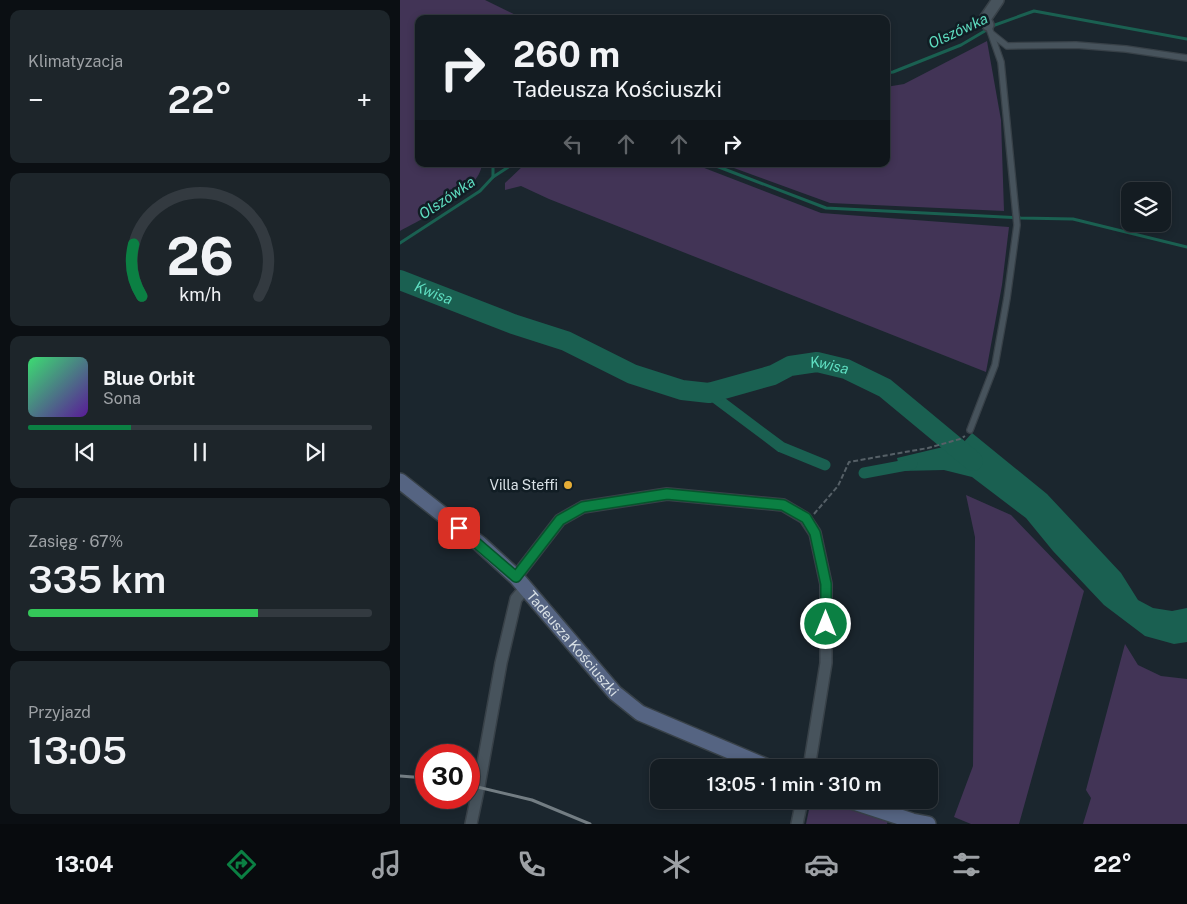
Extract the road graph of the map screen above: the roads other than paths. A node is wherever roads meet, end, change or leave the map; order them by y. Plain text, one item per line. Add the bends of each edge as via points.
1 (998, 0) edge
2 (989, 29) junction
3 (1007, 46) junction
4 (1187, 58) edge
5 (1001, 62) junction
6 (970, 430) road end
7 (400, 481) edge
8 (520, 582) junction
9 (749, 759) edge
10 (810, 759) edge
11 (800, 809) edge
12 (875, 809) edge
13 (470, 824) edge
14 (797, 824) edge
15 (928, 824) edge

1 - 2 street via 985,18
2 - 3 lane
2 - 5 lane
3 - 4 lane via 1076,45
3 - 5 lane via 1001,53
5 - 6 lane via 1016,222 995,364
7 - 8 main road, Tadeusza Kościuszki via 480,544
8 - 9 main road, Tadeusza Kościuszki via 615,693 640,713
8 - 10 street via 560,520 583,507 667,494 783,505 806,518 815,533 826,584 826,663
8 - 13 street
11 - 14 street
12 - 15 main road

